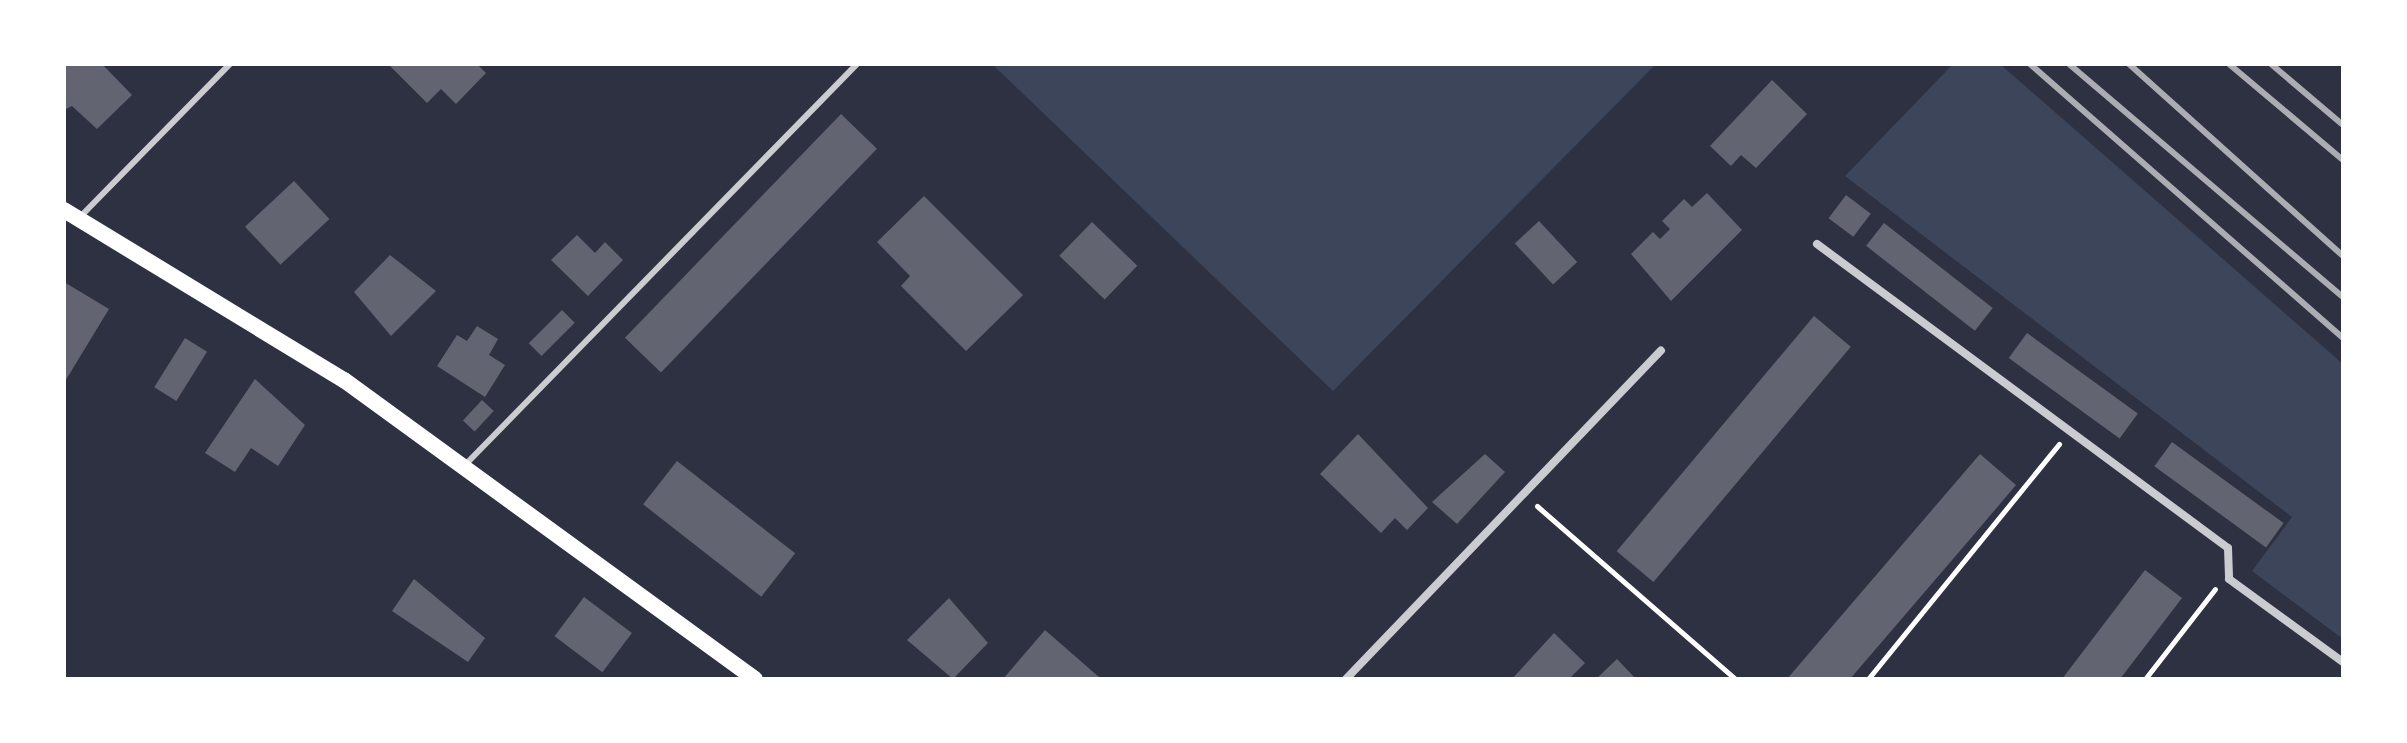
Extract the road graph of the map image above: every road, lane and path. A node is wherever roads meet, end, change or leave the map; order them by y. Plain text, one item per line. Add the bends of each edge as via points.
1 (230, 64) edge
2 (857, 64) edge
3 (71, 215) edge
4 (1817, 244) dead end
5 (1661, 350) dead end
6 (2070, 431) junction
7 (464, 466) junction
8 (1527, 496) junction
9 (2229, 579) junction
10 (2343, 662) edge
11 (755, 679) edge
12 (1346, 679) edge
13 (1735, 679) edge
14 (1868, 679) edge
15 (2145, 679) edge

1 - 3 lane
2 - 7 lane
3 - 7 main road via 344,380
4 - 6 street
5 - 8 street
6 - 9 street via 2228,548
6 - 14 path
7 - 11 main road
8 - 12 street
8 - 13 path
9 - 10 street
9 - 15 path via 2210,592

